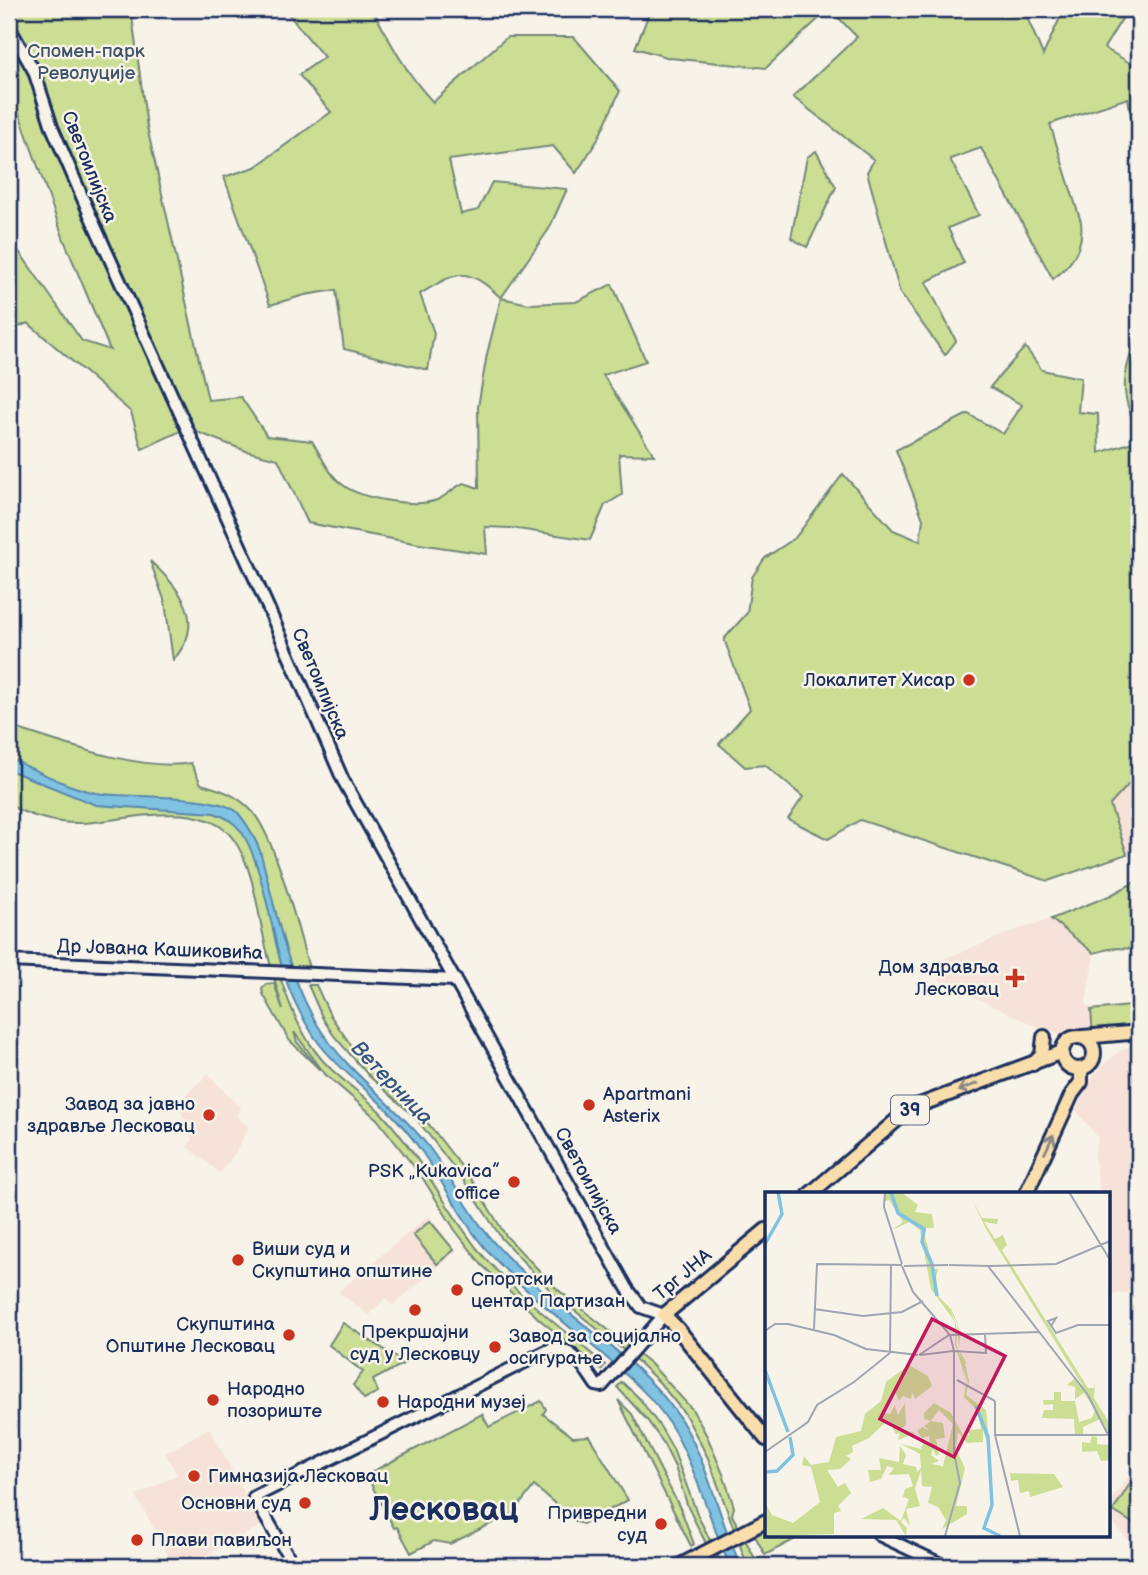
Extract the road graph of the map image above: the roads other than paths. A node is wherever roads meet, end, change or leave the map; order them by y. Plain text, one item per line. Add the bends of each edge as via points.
1 (9, 27) edge
2 (9, 961) edge
3 (456, 980) junction
4 (1134, 1031) edge
5 (1044, 1037) dead end
6 (1083, 1037) junction
7 (1095, 1051) junction
8 (1062, 1052) junction
9 (1033, 1064) junction
10 (1081, 1069) junction
11 (812, 1192) edge
12 (1027, 1192) edge
13 (765, 1231) edge
14 (664, 1315) junction
15 (765, 1438) edge
16 (765, 1522) edge
17 (881, 1536) edge
18 (294, 1566) edge
19 (679, 1566) edge
20 (945, 1566) edge

1 - 3 street, Светоилијска via 34,71 89,215 339,771
2 - 3 street, Др Јована Кашиковића
3 - 14 street, Светоилијска via 627,1288 641,1307
4 - 6 main road
4 - 7 main road
5 - 9 main road via 1042,1055
6 - 7 main road
6 - 8 main road via 1068,1040
7 - 10 main road via 1092,1062
8 - 9 main road, 39
8 - 10 main road via 1067,1065
9 -> 11 main road, 39 via 917,1106
12 -> 10 main road via 1081,1082
13 - 14 main road, Трг ЈНА
14 - 15 main road
14 - 18 street, Трг ЈНА via 605,1381 596,1385 568,1352 551,1349 254,1497
16 - 19 main road
17 - 20 street

